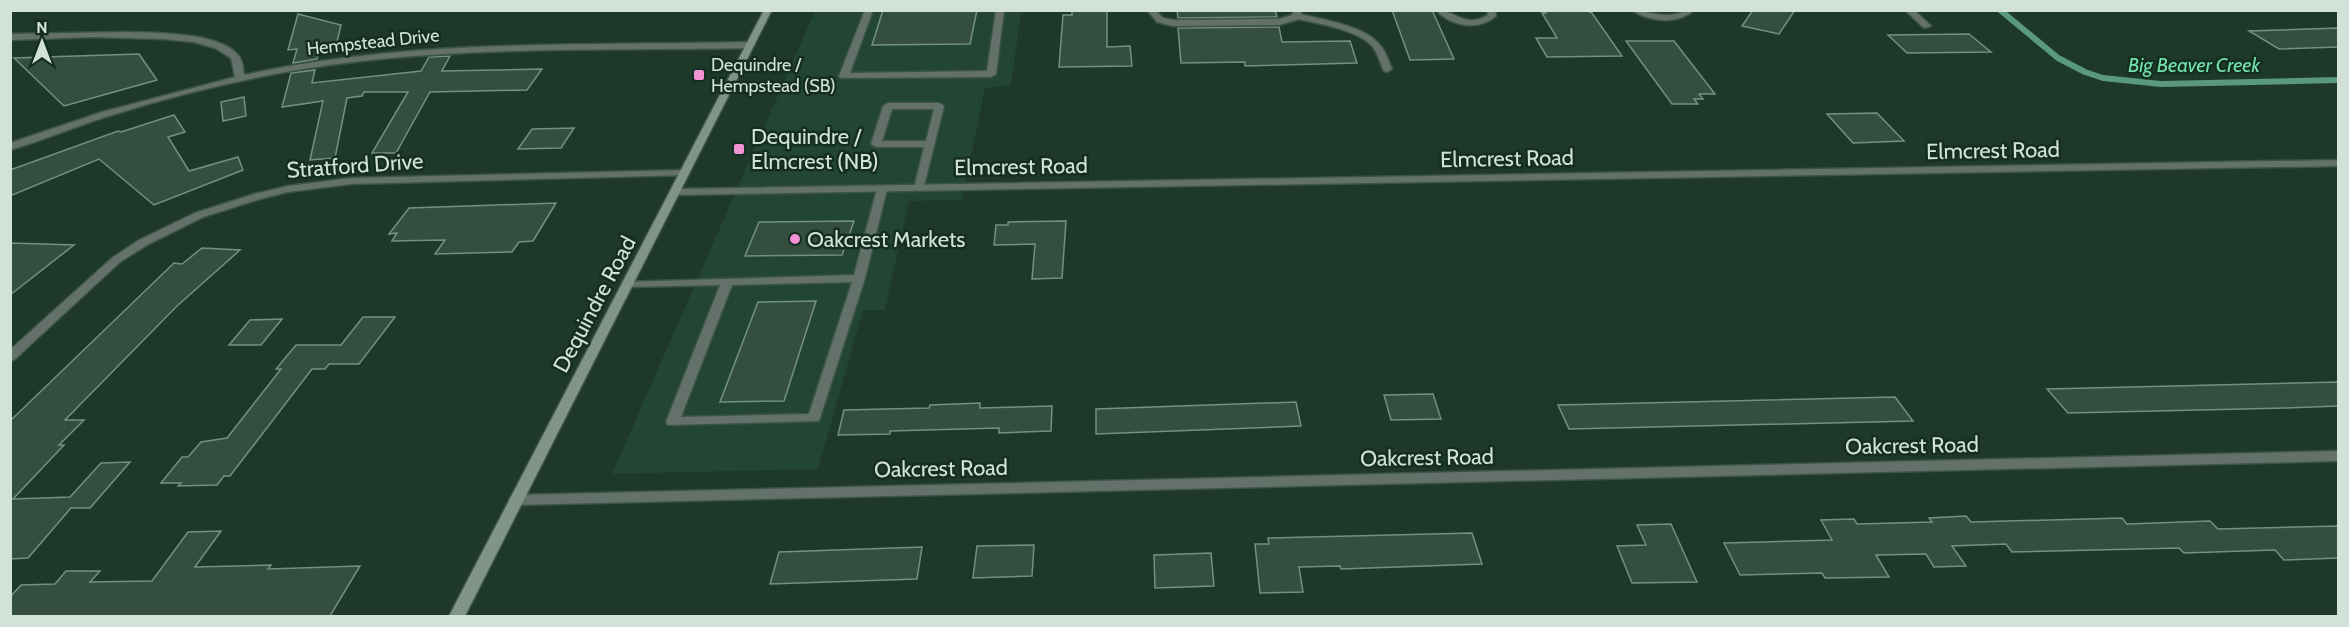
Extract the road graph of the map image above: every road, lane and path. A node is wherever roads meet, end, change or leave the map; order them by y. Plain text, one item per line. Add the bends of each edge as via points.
1 (768, 10) edge
2 (869, 10) edge
3 (1000, 10) edge
4 (1151, 10) edge
5 (1440, 10) edge
6 (1491, 10) edge
7 (1636, 10) edge
8 (1690, 10) edge
9 (1909, 10) edge
10 (1297, 13) edge
11 (1927, 26) dead end
12 (10, 38) edge
13 (751, 45) junction
14 (1387, 69) dead end
15 (240, 78) junction
16 (929, 144) junction
17 (10, 147) edge
18 (2338, 163) edge
19 (684, 173) junction
20 (919, 188) junction
21 (882, 189) junction
22 (676, 192) junction
23 (859, 278) junction
24 (727, 282) junction
25 (628, 284) junction
26 (10, 357) edge
27 (2338, 456) edge
28 (516, 500) junction
29 (457, 616) edge

1 - 13 main road, Dequindre Road
2 - 3 street via 844,76 991,74
4 - 10 street via 1160,21 1173,23 1279,22
5 - 6 street via 1453,20 1474,22 1489,19
7 - 8 street via 1667,17 1683,16
9 - 11 street
10 - 14 street via 1371,40
12 - 15 street via 186,38 227,51 237,62
13 - 15 street, Hempstead Drive via 444,51 348,59
13 - 19 main road, Dequindre Road
15 - 17 street, Hempstead Drive via 141,103
16 - 16 street via 939,106 888,106 876,144
16 - 20 street
18 - 20 street, Elmcrest Road
19 - 22 main road, Dequindre Road
19 - 26 street, Stratford Drive via 351,181 256,195 196,215 133,248
20 - 21 street, Elmcrest Road
21 - 22 street, Elmcrest Road
21 - 23 street
22 - 25 main road, Dequindre Road
23 - 24 street
23 - 24 street via 814,418 673,422
24 - 25 street
25 - 28 main road, Dequindre Road
27 - 28 street, Oakcrest Road
28 - 29 main road, Dequindre Road

